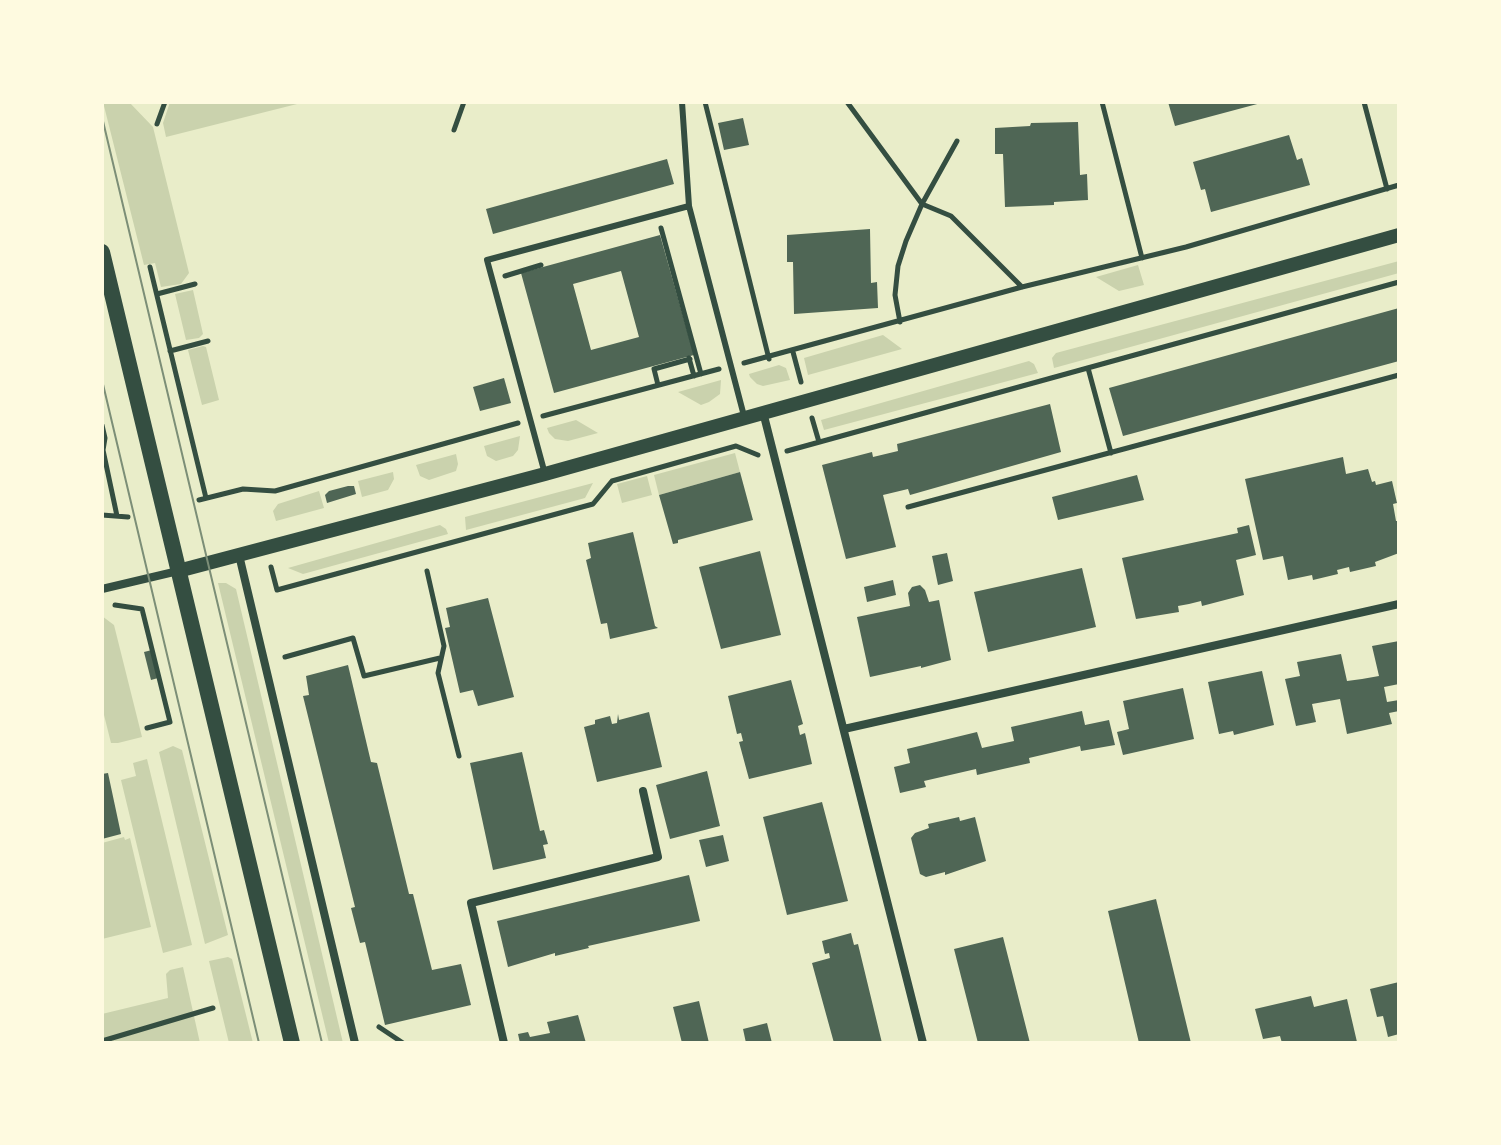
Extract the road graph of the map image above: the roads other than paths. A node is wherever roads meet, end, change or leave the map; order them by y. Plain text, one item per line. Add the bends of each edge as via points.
1 (682, 102) edge
2 (689, 206) junction
3 (1399, 235) edge
4 (102, 252) edge
5 (763, 411) junction
6 (744, 416) junction
7 (545, 474) junction
8 (239, 555) junction
9 (178, 571) junction
10 (102, 589) edge
11 (1399, 604) edge
12 (844, 729) junction
13 (643, 791) dead end
14 (292, 1043) edge
15 (355, 1043) edge
16 (504, 1043) edge
17 (923, 1043) edge

1 - 2 lane
2 - 6 lane
2 - 7 lane via 487,260
3 - 5 street
4 - 9 main road
5 - 6 street
5 - 12 street
6 - 7 street
7 - 8 street
8 - 9 street
8 - 15 street
9 - 10 street
9 - 14 main road
11 - 12 street
12 - 17 street
13 - 16 street via 658,857 471,903

